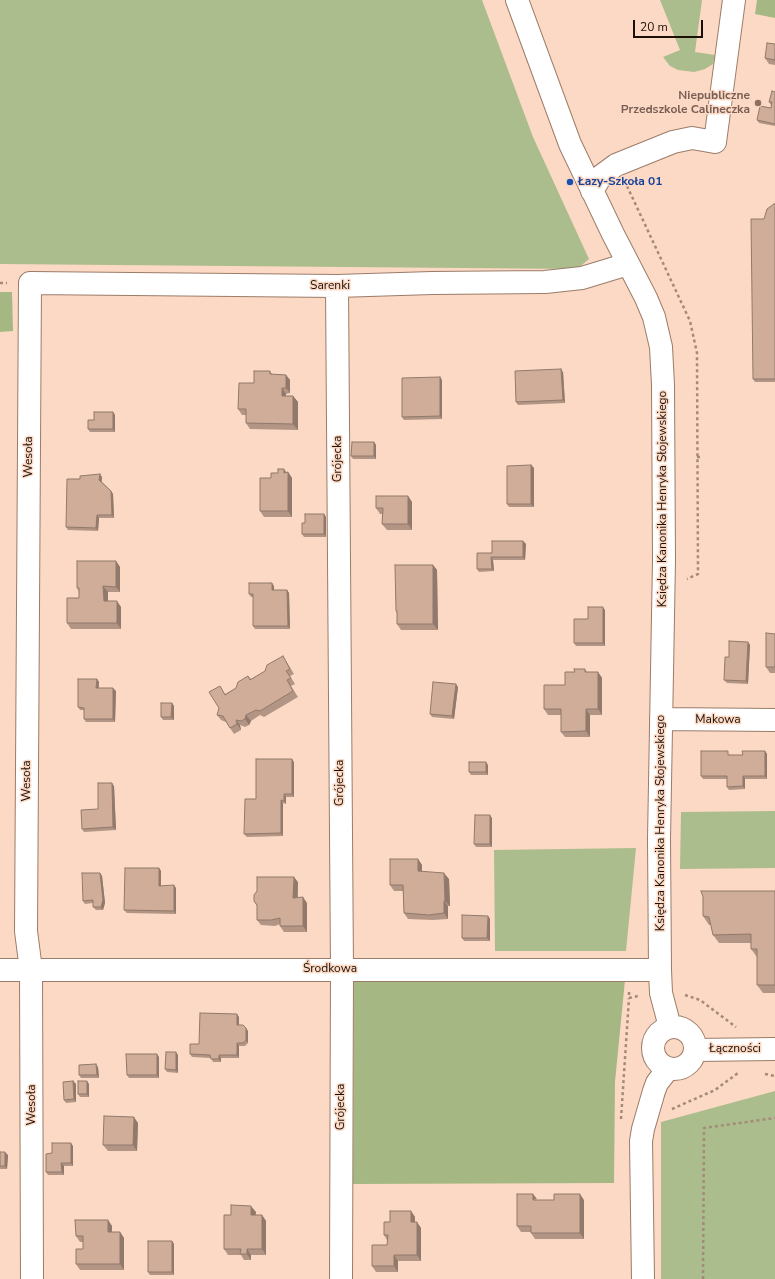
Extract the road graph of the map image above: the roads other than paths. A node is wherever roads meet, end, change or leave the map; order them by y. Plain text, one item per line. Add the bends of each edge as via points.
1 (516, 0) edge
2 (734, 0) edge
3 (592, 191) junction
4 (628, 264) junction
5 (30, 283) joint
6 (337, 286) junction
7 (661, 719) junction
8 (775, 720) edge
9 (342, 969) junction
10 (0, 970) edge
11 (31, 970) junction
12 (660, 970) junction
13 (670, 1027) junction
14 (695, 1050) junction
15 (775, 1050) edge
16 (668, 1069) junction
17 (32, 1279) edge
18 (341, 1279) edge
19 (644, 1279) edge

1 - 3 street, Księdza Kanonika Henryka Słojewskiego via 570,144
2 - 3 street via 715,142 692,138 673,142 616,165 601,176
3 - 4 street, Księdza Kanonika Henryka Słojewskiego
4 - 6 street, Sarenki via 582,278 545,282
4 - 7 street, Księdza Kanonika Henryka Słojewskiego via 654,317 663,365 664,560
5 - 6 street, Sarenki
5 - 11 street, Wesoła via 26,931
6 - 9 street, Grójecka
7 - 8 street, Makowa
7 - 12 street, Księdza Kanonika Henryka Słojewskiego
9 - 11 street, Środkowa
9 - 12 street, Środkowa
9 - 18 street, Grójecka
10 - 11 street, Środkowa
11 - 17 street, Wesoła
12 - 13 street, Księdza Kanonika Henryka Słojewskiego via 661,993
13 - 14 street via 680,1027 688,1032 694,1040
13 - 16 street via 659,1032 653,1042 653,1053 658,1063
14 - 15 street, Łączności
14 - 16 street via 693,1059 686,1066 678,1070
16 - 19 street via 657,1083 646,1114 641,1141

